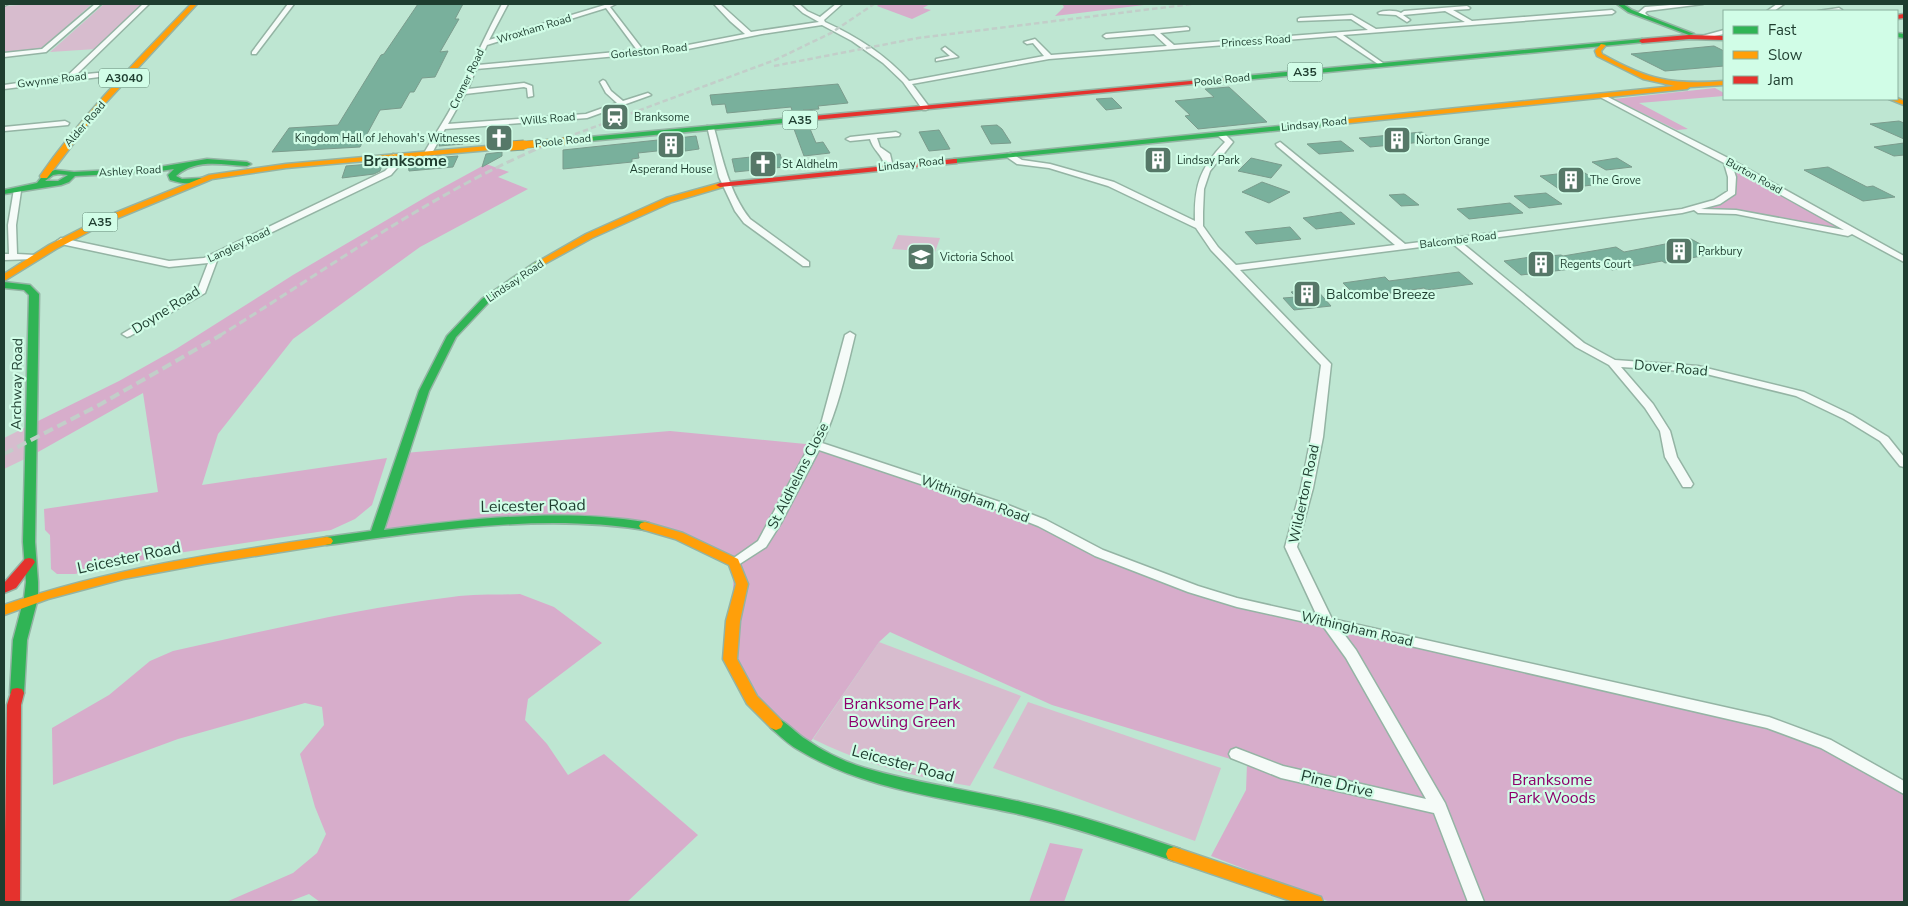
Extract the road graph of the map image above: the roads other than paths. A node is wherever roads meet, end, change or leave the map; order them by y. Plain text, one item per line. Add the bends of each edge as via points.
1 (98, 4) edge
2 (146, 4) edge
3 (194, 4) edge
4 (291, 4) edge
5 (505, 4) edge
6 (717, 4) edge
7 (796, 4) edge
8 (839, 4) edge
9 (1412, 4) edge
10 (1700, 4) edge
11 (610, 5) edge
12 (1467, 8) dead end
13 (1610, 9) edge
14 (1446, 10) junction
15 (1423, 11) junction
16 (1630, 11) junction
17 (1646, 12) junction
18 (1404, 13) dead end
19 (1381, 14) dead end
20 (1361, 16) dead end
21 (1352, 17) junction
22 (1302, 18) dead end
23 (822, 22) junction
24 (1471, 23) junction
25 (1420, 28) junction
26 (1187, 29) dead end
27 (1375, 31) junction
28 (1155, 32) junction
29 (1723, 32) edge
30 (749, 34) junction
31 (1337, 34) junction
32 (1106, 36) dead end
33 (1703, 36) junction
34 (1723, 38) edge
35 (1658, 39) junction
36 (1044, 40) dead end
37 (1035, 41) junction
38 (1027, 42) dead end
39 (484, 44) junction
40 (1603, 45) junction
41 (1172, 47) junction
42 (945, 49) dead end
43 (1538, 50) junction
44 (254, 53) dead end
45 (642, 53) junction
46 (4, 55) edge
47 (1049, 57) junction
48 (948, 59) junction
49 (938, 60) dead end
50 (1381, 64) junction
51 (1614, 64) junction
52 (474, 67) junction
53 (130, 72) junction
54 (965, 72) junction
55 (69, 78) junction
56 (1641, 79) junction
57 (603, 82) dead end
58 (908, 83) junction
59 (1723, 83) edge
60 (4, 87) edge
61 (1687, 87) junction
62 (463, 92) junction
63 (514, 93) dead end
64 (1623, 93) junction
65 (648, 95) dead end
66 (1602, 96) junction
67 (622, 104) junction
68 (923, 108) junction
69 (65, 123) dead end
70 (442, 127) junction
71 (710, 128) junction
72 (4, 129) edge
73 (896, 134) dead end
74 (1220, 134) junction
75 (873, 136) junction
76 (850, 139) dead end
77 (1280, 144) dead end
78 (428, 153) junction
79 (1008, 155) junction
80 (59, 156) junction
81 (396, 156) junction
82 (1728, 162) junction
83 (226, 163) junction
84 (295, 164) junction
85 (186, 165) junction
86 (889, 166) junction
87 (69, 175) junction
88 (211, 178) junction
89 (43, 179) junction
90 (174, 179) junction
91 (724, 184) junction
92 (4, 191) edge
93 (17, 191) junction
94 (158, 196) junction
95 (1682, 211) junction
96 (1199, 226) junction
97 (1858, 235) junction
98 (1454, 240) junction
99 (61, 241) junction
100 (1402, 246) junction
101 (8, 257) edge
102 (32, 257) junction
103 (214, 258) junction
104 (1904, 259) edge
105 (806, 264) dead end
106 (1234, 268) junction
107 (4, 278) edge
108 (4, 285) edge
109 (127, 334) dead end
110 (850, 341) dead end
111 (1613, 363) junction
112 (816, 445) junction
113 (1904, 464) edge
114 (1686, 484) dead end
115 (376, 534) junction
116 (29, 562) junction
117 (734, 562) junction
118 (4, 589) edge
119 (31, 598) junction
120 (4, 602) edge
121 (4, 610) edge
122 (1327, 622) junction
123 (1236, 754) dead end
124 (1904, 788) edge
125 (1440, 808) junction
126 (12, 902) edge
127 (1315, 902) edge
128 (1476, 902) edge

1 - 46 street via 44,51
2 - 55 street
3 - 53 main road, Alder Road / A3040
4 - 44 street
5 - 39 street, Cromer Road
6 - 30 street
7 - 23 street
8 - 23 street
9 - 15 street
10 - 17 street
11 - 39 street, Wroxham Road
11 - 45 street
12 - 14 street
13 - 16 main road
13 - 24 street, Princess Road
14 - 15 street
14 - 24 street
15 - 18 street
16 - 17 main road
16 - 35 main road via 1672,34 1669,38
17 - 33 main road via 1677,30
19 - 25 street via 1396,13
20 - 21 street
21 - 22 street
21 - 27 street
23 - 30 street, Gorleston Road
23 - 58 street via 854,39
24 - 25 street, Princess Road
25 - 27 street, Princess Road
26 - 28 street
27 - 31 street, Princess Road
28 - 32 street
28 - 41 street
29 - 33 street
30 - 45 street, Gorleston Road
31 - 41 street, Princess Road
31 - 50 street
33 - 34 main road, A35
33 - 35 main road, A35
35 - 40 main road, A35
36 - 37 street
37 - 38 street
37 - 47 street
39 - 52 street, Cromer Road
40 - 43 main road, Poole Road / A35
40 - 51 main road, A35 via 1597,53
41 - 47 street, Princess Road
42 - 48 street via 955,57
43 - 50 main road, Poole Road / A35
43 - 51 main road, Poole Road / A35 via 1583,54
45 - 52 street, Gorleston Road
47 - 54 street, Princess Road
48 - 49 street
48 - 54 street
50 - 68 main road, Poole Road / A35
51 - 56 main road, A35
52 - 62 street, Cromer Road
53 - 55 street, Gwynne Road
53 - 80 main road, Alder Road / A3040
54 - 58 street, Princess Road
55 - 60 street, Gwynne Road
56 - 61 main road, A35
56 - 64 main road, Lindsay Road via 1637,89
57 - 67 street via 608,92
58 - 68 street
59 - 61 main road, A35
61 - 64 main road, Lindsay Road
62 - 63 street via 530,87 530,94
62 - 70 street, Cromer Road
64 - 66 main road, Lindsay Road
65 - 67 street, Wills Road
66 - 74 main road, Lindsay Road
66 - 82 street, Burton Road
67 - 70 street, Wills Road via 587,116
68 - 71 main road, Poole Road / A35
69 - 72 street
70 - 78 street, Cromer Road
71 - 78 main road, Poole Road / A35, bridge
71 - 91 street
73 - 75 street
74 - 79 main road, Lindsay Road
74 - 96 street via 1229,142 1206,168 1199,184
75 - 76 street
75 - 86 street via 877,148 886,154
77 - 100 street
78 - 81 main road, Poole Road / A35
79 - 86 main road, Lindsay Road
79 - 96 street via 1020,162 1050,166 1111,184
80 - 87 main road, Alder Road
80 - 89 main road, Alder Road / A3040
81 - 84 main road, Poole Road / A35
81 - 103 street, Langley Road via 388,173
82 - 95 street, Balcombe Road via 1732,192 1717,202
82 - 97 street, Burton Road
83 - 84 main road, Poole Road
83 - 85 main road, Ashley Road via 211,160
83 - 88 main road via 228,168 225,172
84 - 88 main road, Poole Road / A35
85 - 87 main road, Ashley Road
85 - 90 main road via 174,172
86 - 91 main road, Lindsay Road
87 - 89 main road
87 - 90 main road, Ashley Road
88 - 90 main road, Ashley Road via 188,182
88 - 94 main road, A35
89 - 92 main road
89 - 93 main road
90 - 94 main road, A35
91 - 105 street via 746,221
91 - 115 main road, Lindsay Road via 669,200 589,236 533,267 485,301 452,336 424,391
92 - 93 main road
93 - 101 street
94 - 99 main road, A35
95 - 97 street, Balcombe Road via 1736,212
95 - 98 street, Balcombe Road
96 - 106 street, Wilderton Road via 1214,248
97 - 104 street, Burton Road
98 - 100 street, Balcombe Road
98 - 111 street, Dover Road via 1580,345
99 - 102 main road, A35
99 - 103 street, Langley Road via 169,264
100 - 106 street, Balcombe Road
101 - 102 street
102 - 107 main road, A35
103 - 109 street, Doyne Road via 202,290
106 - 122 street, Wilderton Road via 1326,364 1307,488 1291,547
108 - 116 main road, Archway Road via 27,287 34,294
110 - 112 street, St Aldhelms Close via 826,424
111 - 113 street, Dover Road via 1698,368 1800,394 1848,417 1884,440
111 - 114 street via 1665,431 1671,458
112 - 117 street, St Aldhelms Close via 762,544
112 - 122 street, Withingham Road via 1024,516 1099,553 1193,589
115 - 117 main road, Leicester Road via 568,518 643,526 683,538
115 - 119 main road, Leicester Road via 112,575
116 - 118 main road
116 - 119 main road, Archway Road
117 - 127 main road, Leicester Road via 742,584 733,621 730,659 752,700 782,730 811,750 830,761 886,780 1088,825
119 - 120 main road
119 - 121 main road
119 - 126 main road, Archway Road via 20,640 18,689 14,704
122 - 124 street, Withingham Road via 1770,724 1826,744
122 - 125 street, Wilderton Road via 1351,654
123 - 125 street, Pine Drive via 1281,772
125 - 128 street, Wilderton Road

